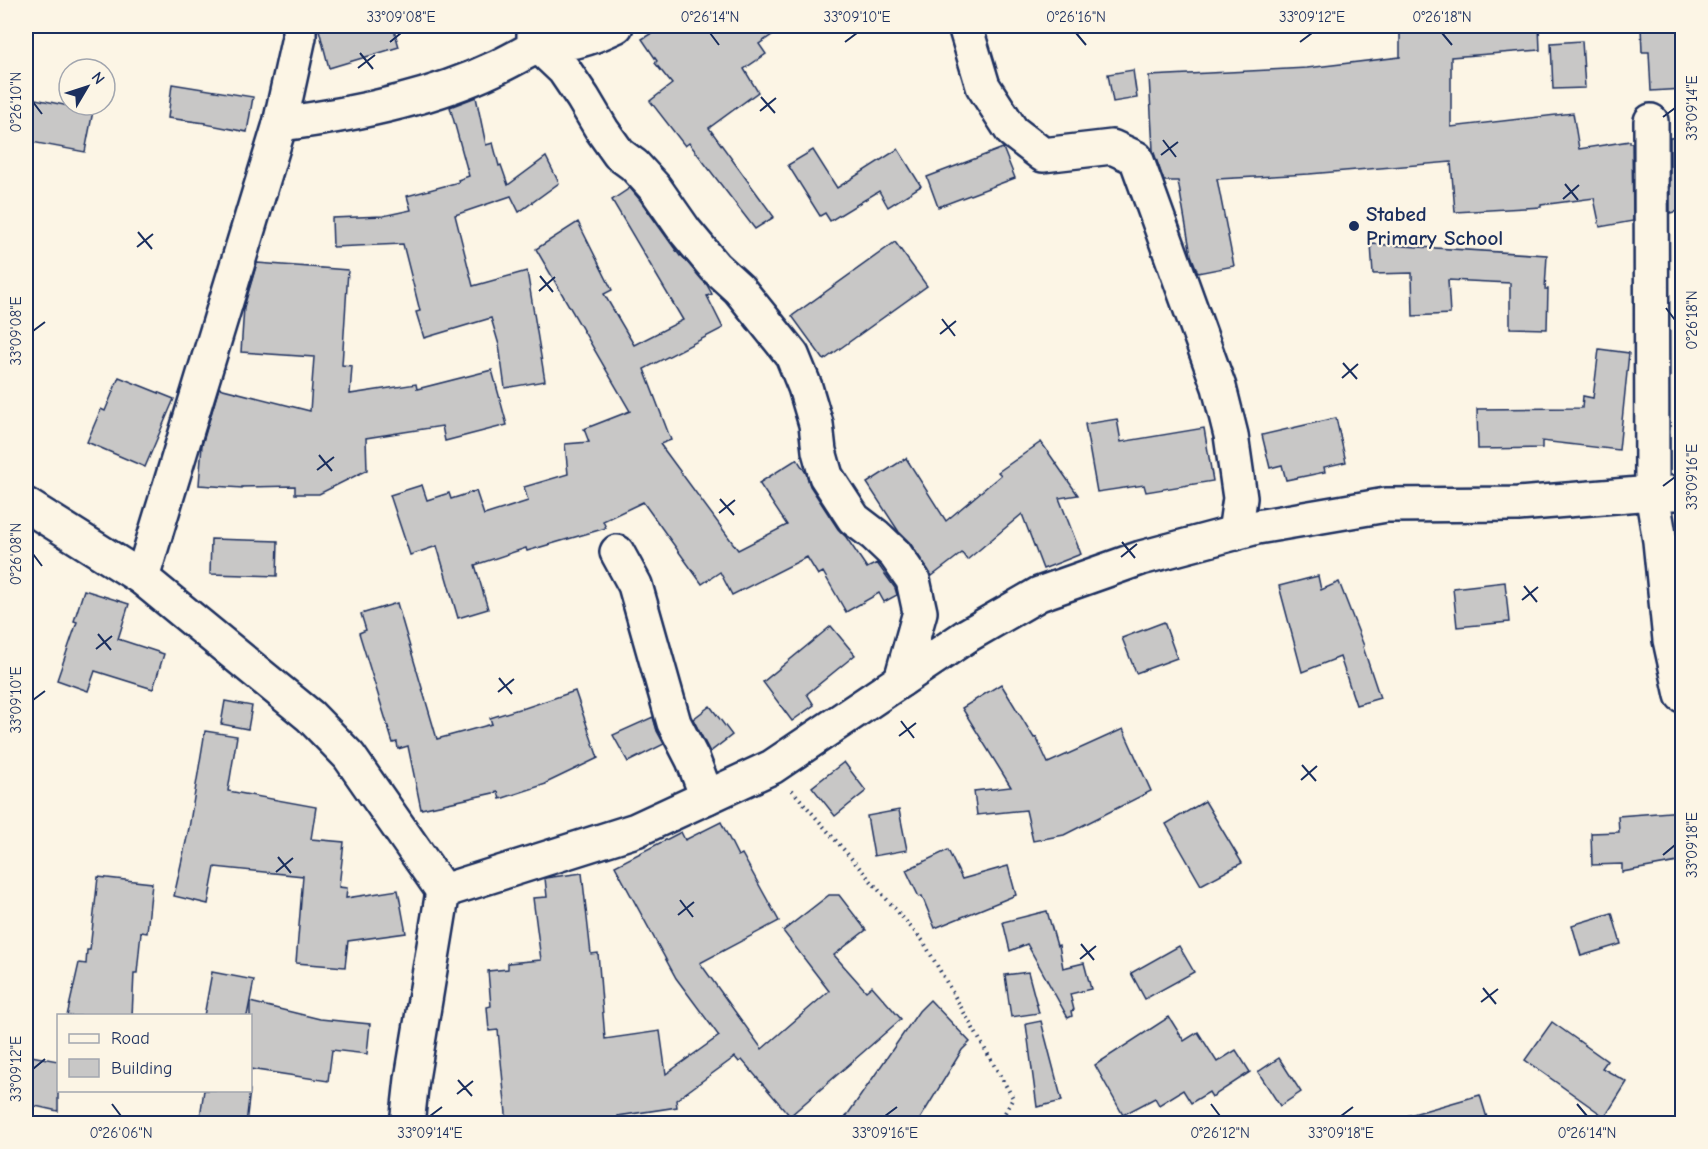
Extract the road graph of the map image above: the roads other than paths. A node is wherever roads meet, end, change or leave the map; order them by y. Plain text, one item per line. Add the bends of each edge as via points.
1 (299, 26) edge
2 (616, 26) edge
3 (965, 26) edge
4 (534, 37) edge
5 (1651, 121) dead end
6 (280, 124) junction
7 (1667, 493) edge
8 (26, 505) edge
9 (1235, 533) junction
10 (617, 552) dead end
11 (142, 578) junction
12 (901, 680) junction
13 (1683, 695) edge
14 (707, 797) junction
15 (443, 891) junction
16 (407, 1124) edge

1 - 6 street
2 - 4 street via 579,41 542,42
3 - 9 street via 983,86 1012,131 1043,155 1112,147 1136,158 1219,387 1240,498
4 - 6 street via 492,70 441,90 329,118
4 - 12 street via 564,70 619,154 655,188 685,231 792,355 816,424 826,476 854,519 895,554 913,580 920,612
5 - 7 street
6 - 11 street
7 - 9 street via 1518,504 1386,505
7 - 13 street via 1660,541 1670,640
8 - 11 street
9 - 12 street via 1141,558 1039,594
10 - 14 street via 635,585 674,723
11 - 15 street via 310,716 349,756
12 - 14 street via 772,767
14 - 15 street via 636,830
15 - 16 street

